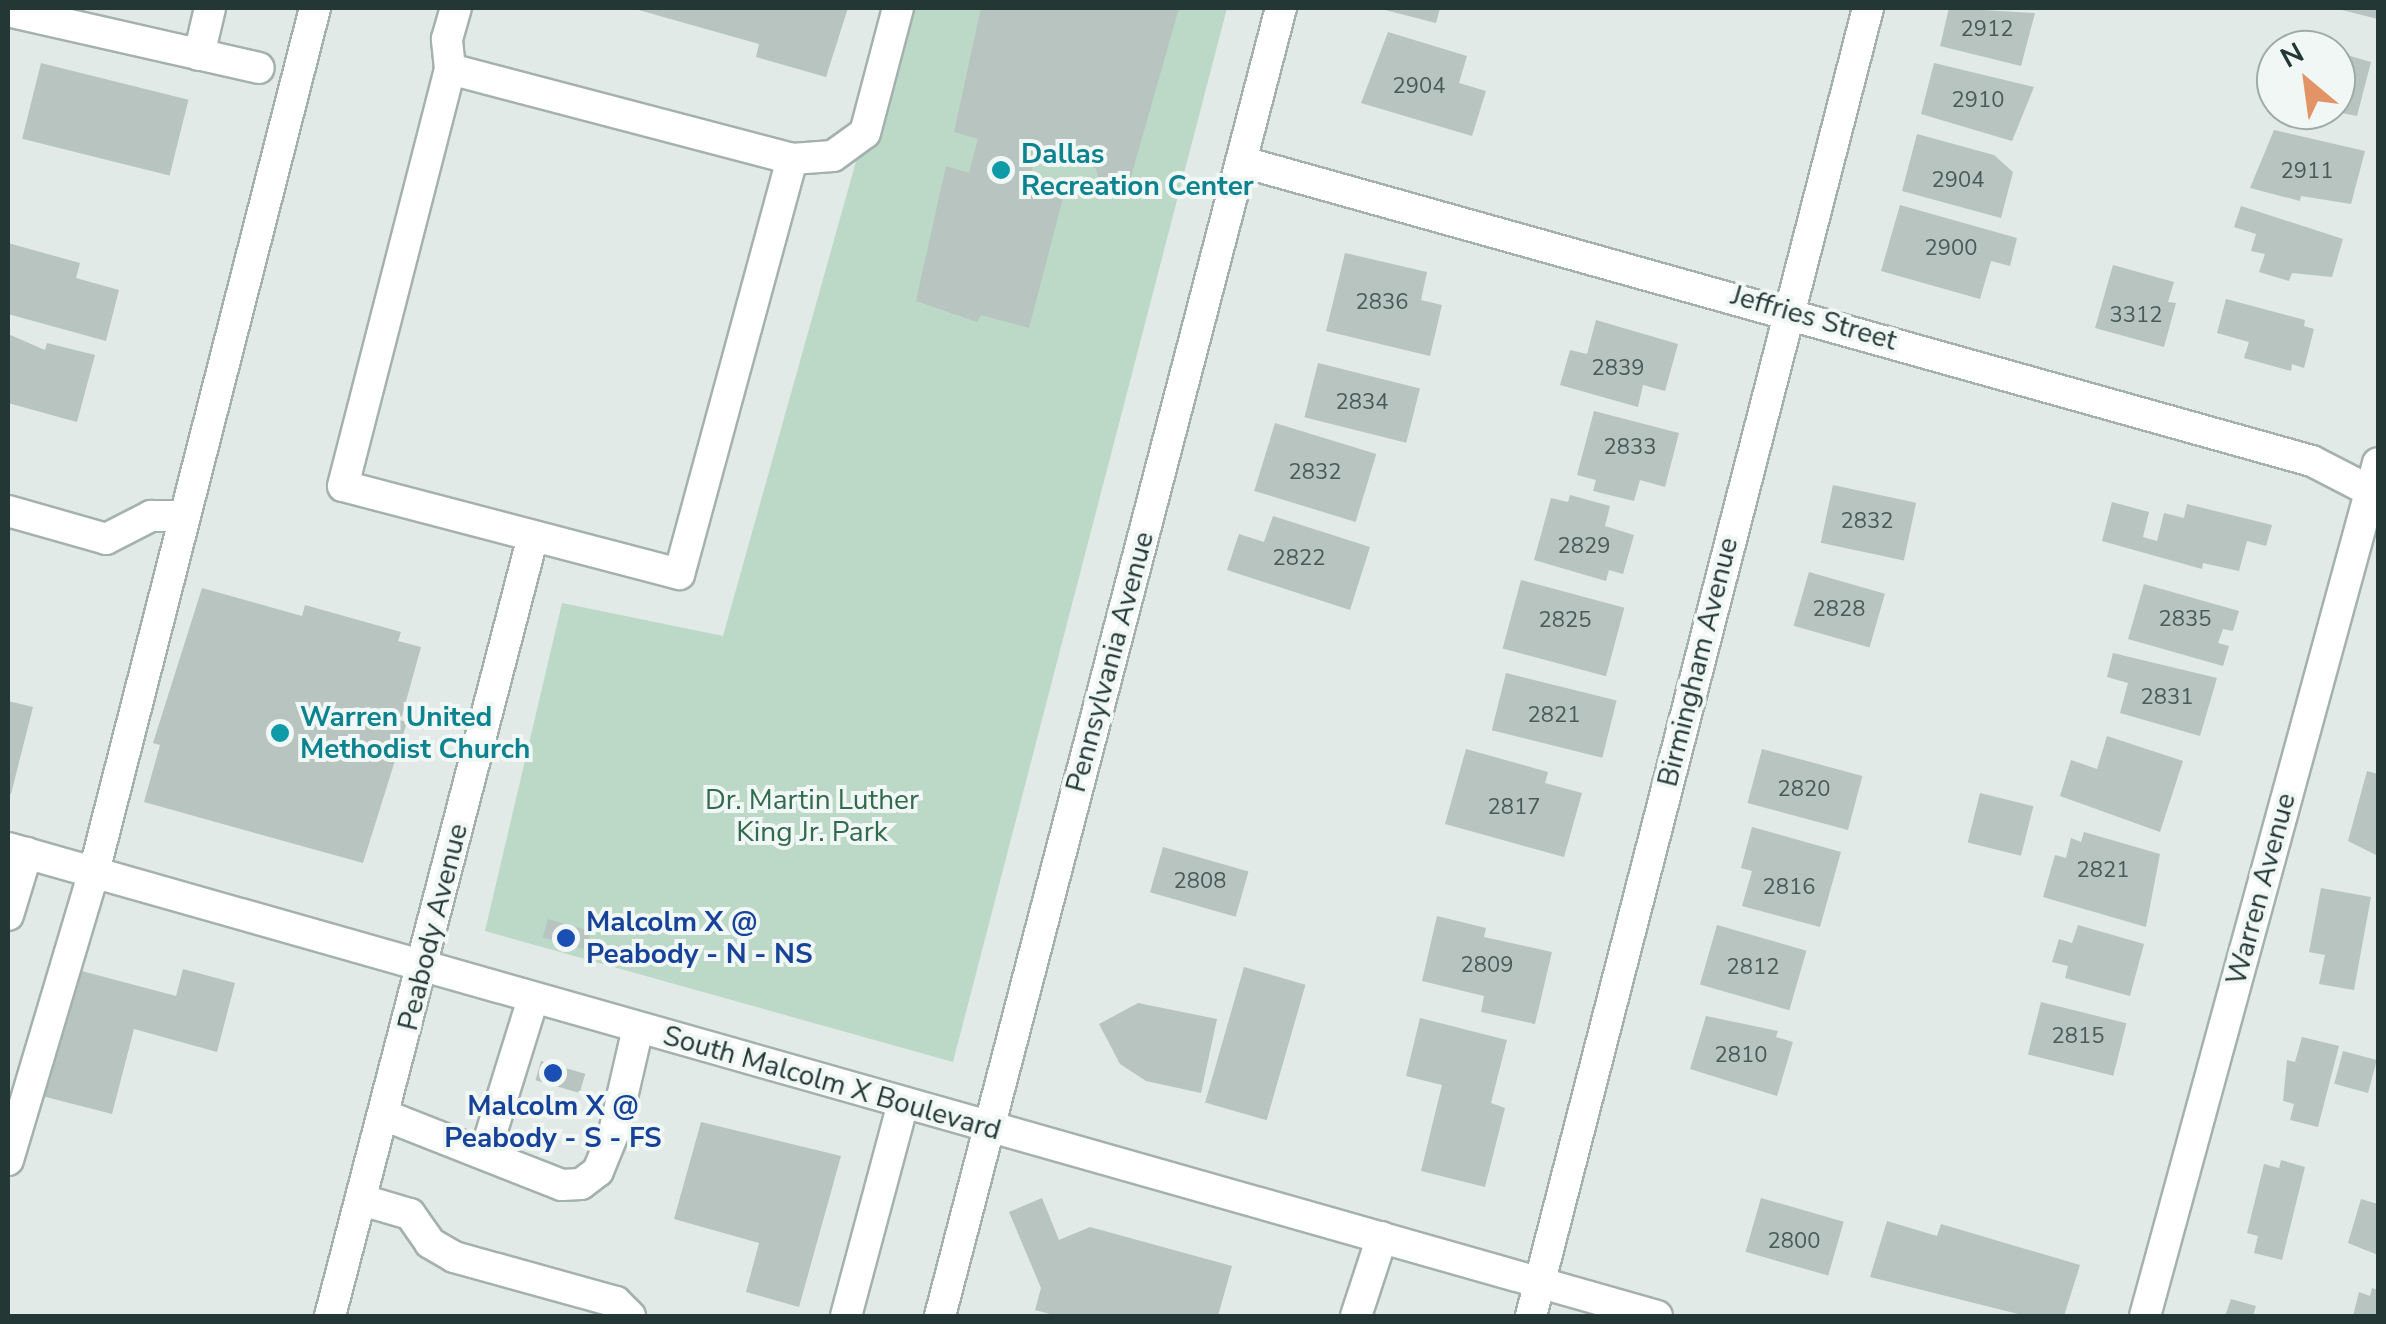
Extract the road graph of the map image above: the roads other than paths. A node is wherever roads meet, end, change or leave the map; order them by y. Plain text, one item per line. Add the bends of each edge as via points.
1 (210, 8) edge
2 (316, 8) edge
3 (456, 8) edge
4 (898, 8) edge
5 (1281, 8) edge
6 (1868, 8) edge
7 (8, 10) edge
8 (199, 55) junction
9 (260, 68) dead end
10 (450, 69) junction
11 (792, 160) junction
12 (1242, 162) junction
13 (1788, 310) junction
14 (2375, 482) edge
15 (8, 511) edge
16 (186, 516) junction
17 (533, 536) junction
18 (17, 850) edge
19 (94, 872) junction
20 (8, 915) edge
21 (424, 966) junction
22 (534, 999) junction
23 (638, 1028) junction
24 (903, 1103) junction
25 (384, 1115) junction
26 (987, 1127) junction
27 (485, 1153) junction
28 (8, 1160) edge
29 (362, 1200) junction
30 (1382, 1237) junction
31 (1540, 1282) junction
32 (330, 1316) edge
33 (630, 1316) edge
34 (846, 1316) edge
35 (940, 1316) edge
36 (1356, 1316) edge
37 (1531, 1316) edge
38 (1657, 1316) edge
39 (2145, 1316) edge

1 - 8 street
2 - 16 street
3 - 10 street via 447,39
4 - 11 street via 865,133 833,156
5 - 12 street, Pennsylvania Avenue
6 - 13 street, Birmingham Avenue
7 - 8 street
8 - 9 street
10 - 11 street
10 - 17 street via 344,486
11 - 17 street via 680,574
12 - 13 street, Jeffries Street
12 - 26 street, Pennsylvania Avenue
13 - 14 street, Jeffries Street
13 - 31 street, Birmingham Avenue
14 - 39 street, Warren Avenue
15 - 16 street via 106,539 151,516
16 - 19 street
17 - 21 street, Peabody Avenue
18 - 19 street, South Malcolm X Boulevard
18 - 20 street
19 - 21 street, South Malcolm X Boulevard
19 - 28 street
21 - 22 street, South Malcolm X Boulevard
21 - 25 street, Peabody Avenue
22 - 23 street, South Malcolm X Boulevard
22 - 27 street
23 - 24 street, South Malcolm X Boulevard
23 - 27 street via 598,1171 582,1184 562,1184
24 - 26 street, South Malcolm X Boulevard
24 - 34 street
25 - 27 street
25 - 29 street, Peabody Avenue
26 - 30 street, South Malcolm X Boulevard
26 - 35 street, Pennsylvania Avenue
29 - 32 street, Peabody Avenue
29 - 33 street via 410,1214 430,1243 454,1257 616,1302
30 - 31 street, South Malcolm X Boulevard
30 - 36 street
31 - 37 street, Birmingham Avenue
31 - 38 street, South Malcolm X Boulevard

